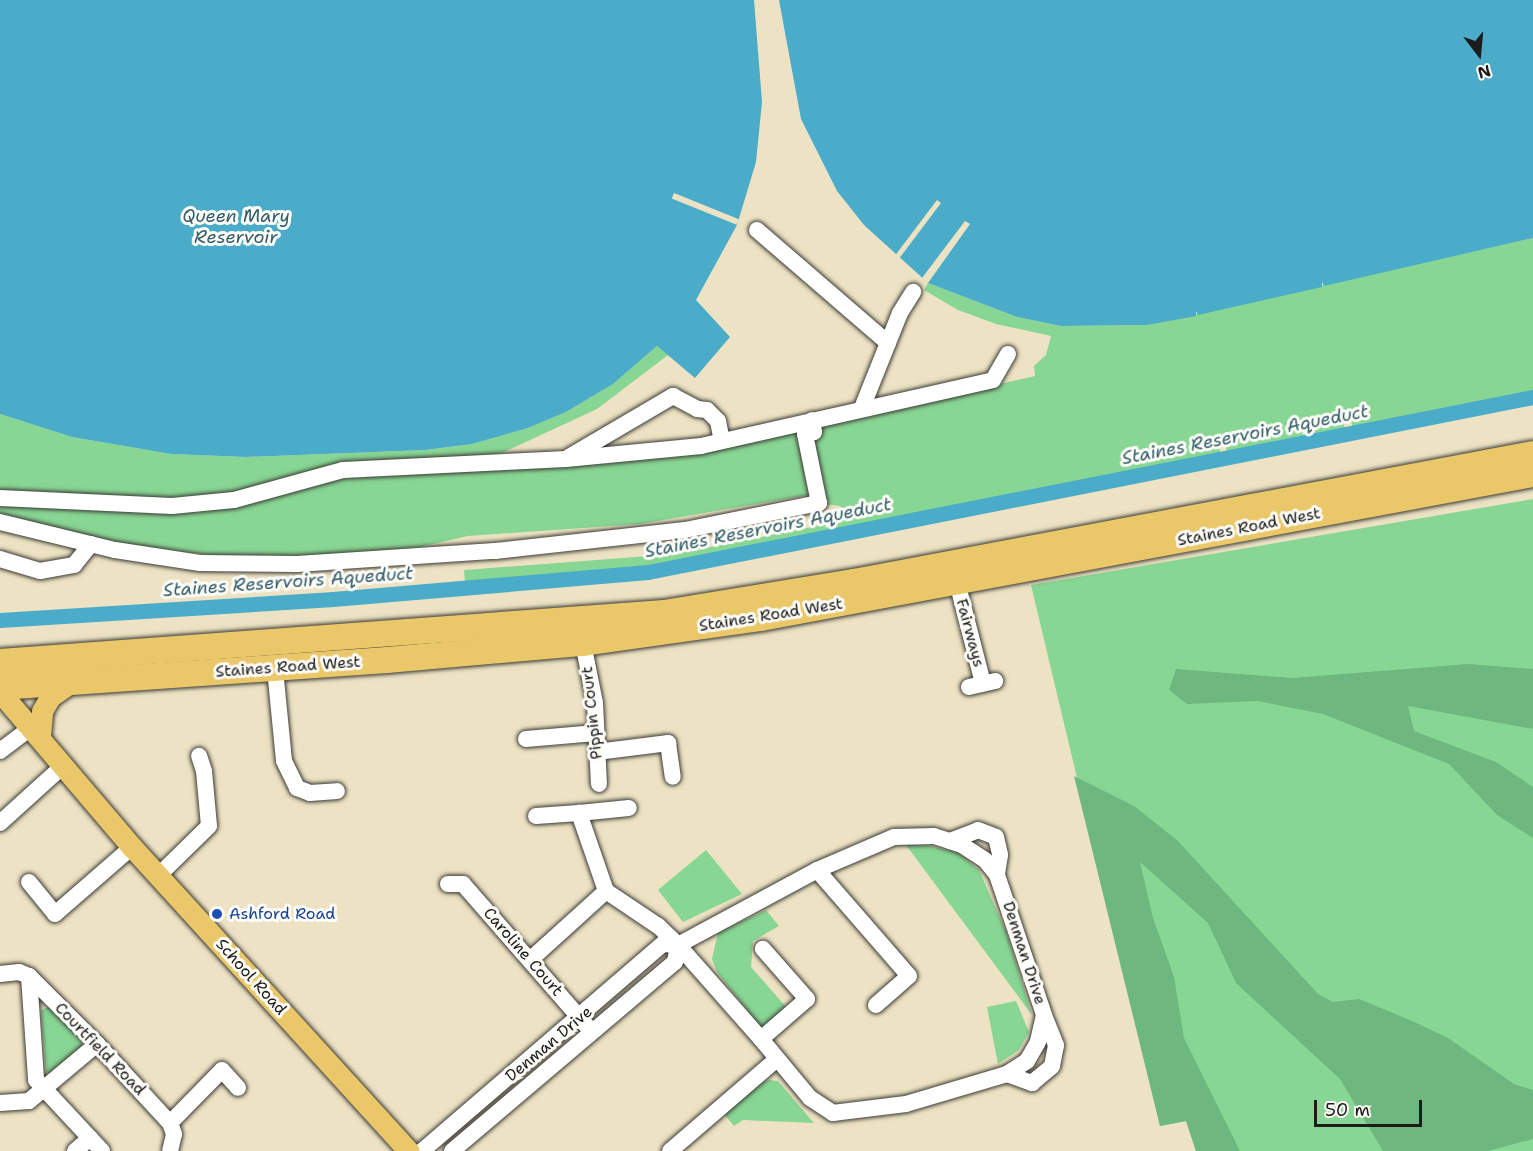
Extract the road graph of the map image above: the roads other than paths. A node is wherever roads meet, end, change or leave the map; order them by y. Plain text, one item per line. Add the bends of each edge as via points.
1 (757, 230) dead end
2 (913, 292) dead end
3 (888, 342) junction
4 (1008, 354) dead end
5 (862, 408) junction
6 (812, 420) junction
7 (722, 441) junction
8 (1533, 454) edge
9 (566, 459) junction
10 (1533, 474) edge
11 (0, 498) edge
12 (0, 522) edge
13 (91, 544) junction
14 (0, 559) edge
15 (957, 582) junction
16 (583, 643) junction
17 (0, 662) edge
18 (275, 669) junction
19 (74, 680) junction
20 (982, 684) dead end
21 (0, 687) edge
22 (0, 692) edge
23 (36, 731) junction
24 (596, 733) junction
25 (526, 739) dead end
26 (0, 751) edge
27 (597, 752) junction
28 (199, 756) dead end
29 (64, 765) junction
30 (673, 777) dead end
31 (600, 784) dead end
32 (337, 791) dead end
33 (629, 808) dead end
34 (579, 813) junction
35 (536, 816) dead end
36 (0, 823) edge
37 (950, 841) junction
38 (132, 847) junction
39 (817, 870) junction
40 (159, 874) junction
41 (997, 875) junction
42 (29, 882) dead end
43 (448, 884) dead end
44 (606, 891) junction
45 (678, 945) junction
46 (763, 949) dead end
47 (530, 960) junction
48 (0, 974) edge
49 (29, 976) junction
50 (876, 1005) dead end
51 (1044, 1015) junction
52 (580, 1019) junction
53 (592, 1032) junction
54 (761, 1039) junction
55 (97, 1044) junction
56 (777, 1059) junction
57 (1007, 1074) junction
58 (238, 1088) dead end
59 (44, 1090) junction
60 (0, 1103) edge
61 (170, 1123) junction
62 (90, 1138) junction
63 (75, 1151) edge
64 (102, 1151) edge
65 (170, 1151) edge
66 (409, 1151) edge
67 (422, 1151) edge
68 (452, 1151) edge
69 (670, 1151) edge

1 - 3 street
2 - 3 street
3 - 5 street
4 - 5 street via 993,380
5 - 6 street
6 - 7 street
6 - 13 street via 814,432 805,434 819,503 685,530 495,551 297,564 200,562
7 - 9 street
7 - 9 street via 718,421 707,410 673,396
8 - 17 highway, Staines Road West via 854,582 664,613
9 - 11 street via 343,470 234,500 172,506
10 - 15 highway, Staines Road West
12 - 13 street
13 - 14 street via 74,565 39,571
15 - 16 highway, Staines Road West via 761,618
15 - 20 street, Fairways
16 - 18 highway, Staines Road West
16 - 24 street, Pippin Court via 593,691
18 - 19 highway, Staines Road West
18 - 32 street via 284,761 297,788 310,793
19 - 21 highway, Staines Road West
19 - 23 main road via 62,686 46,704
22 - 23 main road, School Road
23 - 26 street
23 - 29 main road, School Road
24 - 25 street
24 - 27 street, Pippin Court
27 - 30 street via 668,743
27 - 31 street, Pippin Court
28 - 40 street via 209,826
29 - 36 street
29 - 38 main road, School Road
33 - 34 street
34 - 35 street
34 - 44 street
37 - 39 street, Denman Drive via 934,836 894,837
37 - 41 street, Denman Drive via 985,860
37 - 41 street via 978,830 996,837 1000,855
38 - 40 main road, School Road
38 - 42 street via 55,914
39 - 45 street, Denman Drive
39 - 50 street via 909,976
40 - 66 main road, School Road
41 - 51 street, Denman Drive
43 - 47 street, Caroline Court via 463,884
44 - 45 street via 658,926
44 - 47 street
45 - 52 street, Denman Drive via 663,944
45 - 53 street, Denman Drive via 675,962
45 - 54 street, Denman Drive
46 - 54 street via 807,999
47 - 52 street, Caroline Court
48 - 49 street via 19,972
49 - 55 street, Courtfield Road
49 - 59 street via 36,1080
51 - 57 street, Denman Drive via 1038,1042 1027,1061
51 - 57 street via 1056,1045 1052,1066 1032,1083
52 - 53 street, Caroline Court
52 - 67 street, Denman Drive
53 - 68 street, Denman Drive
54 - 56 street, Denman Drive
55 - 59 street
55 - 61 street, Courtfield Road
56 - 57 street, Denman Drive via 810,1098 833,1113 844,1114 906,1104
56 - 69 street
58 - 61 street via 222,1070
59 - 60 street via 29,1101
59 - 62 street
61 - 65 street via 174,1134
62 - 63 street
62 - 64 street

